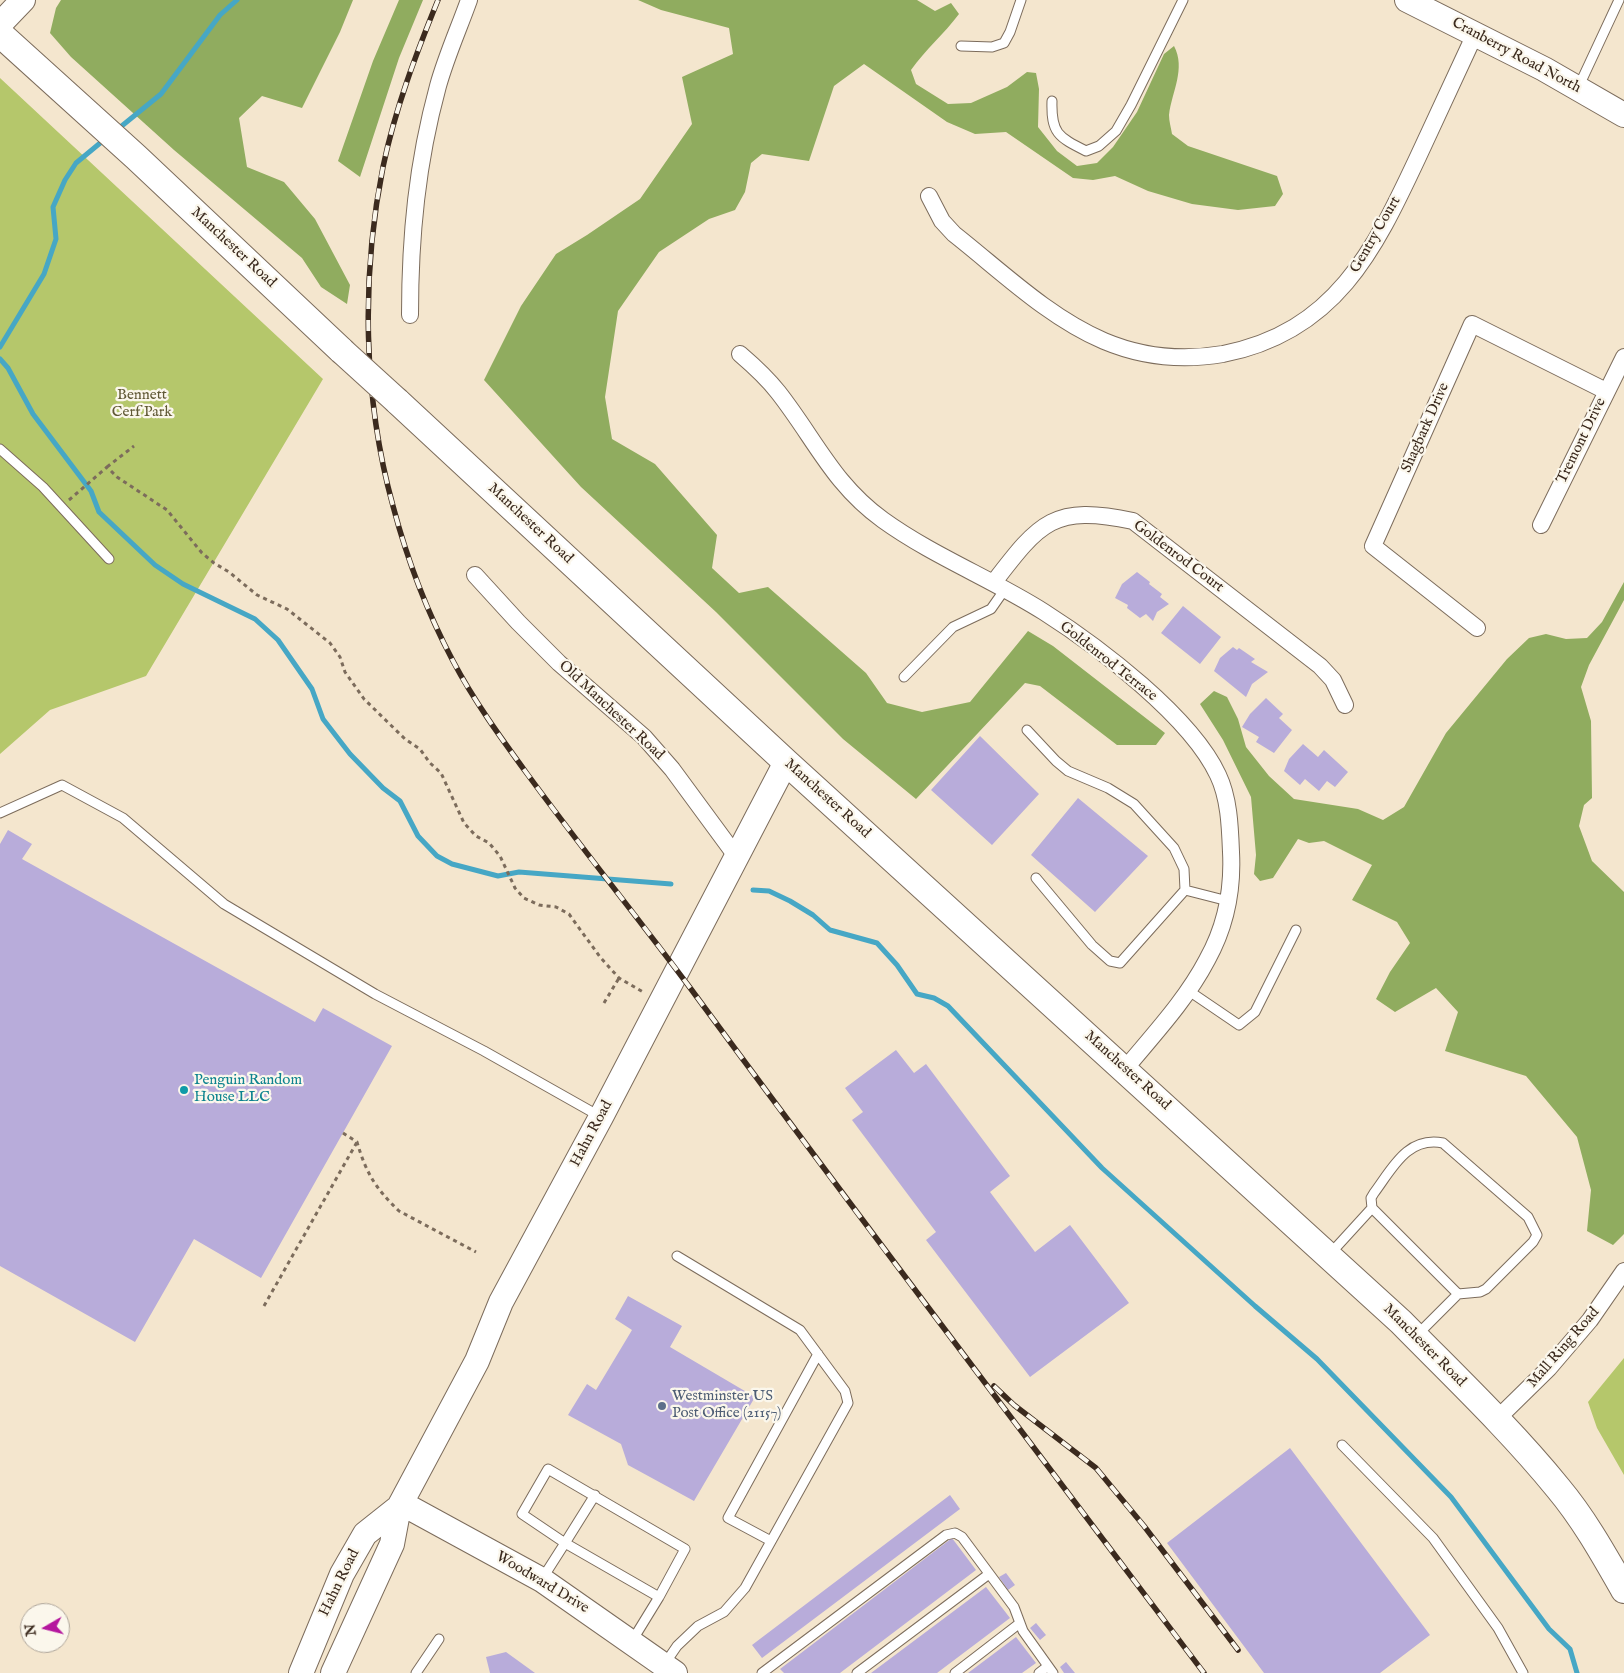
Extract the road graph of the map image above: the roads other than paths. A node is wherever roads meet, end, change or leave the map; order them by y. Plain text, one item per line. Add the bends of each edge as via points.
1 (23, 0) edge
2 (470, 0) edge
3 (1020, 0) edge
4 (1183, 0) edge
5 (1407, 0) edge
6 (1619, 0) edge
7 (0, 24) edge
8 (0, 34) edge
9 (1475, 34) junction
10 (961, 46) dead end
11 (1578, 88) junction
12 (1052, 101) dead end
13 (1624, 115) edge
14 (929, 196) dead end
15 (410, 316) dead end
16 (740, 354) dead end
17 (1624, 357) edge
18 (1606, 391) junction
19 (0, 449) edge
20 (1540, 525) dead end
21 (109, 559) dead end
22 (474, 575) dead end
23 (999, 585) junction
24 (1478, 628) dead end
25 (904, 677) dead end
26 (1345, 705) dead end
27 (1026, 730) dead end
28 (786, 762) junction
29 (0, 813) edge
30 (736, 856) junction
31 (1036, 878) dead end
32 (1185, 890) junction
33 (1228, 901) junction
34 (1296, 930) dead end
35 (1189, 991) junction
36 (1125, 1069) junction
37 (601, 1117) junction
38 (1372, 1208) junction
39 (677, 1256) dead end
40 (1328, 1256) junction
41 (1624, 1271) edge
42 (1458, 1294) junction
43 (1415, 1337) junction
44 (818, 1354) junction
45 (1497, 1419) junction
46 (1342, 1445) dead end
47 (595, 1495) junction
48 (400, 1505) junction
49 (771, 1540) junction
50 (565, 1543) junction
51 (989, 1574) junction
52 (542, 1580) junction
53 (1624, 1590) edge
54 (660, 1597) junction
55 (1020, 1623) junction
56 (440, 1639) dead end
57 (632, 1641) junction
58 (670, 1669) edge
59 (1051, 1669) edge
60 (300, 1673) edge
61 (333, 1673) edge
62 (416, 1673) edge
63 (762, 1673) edge
64 (857, 1673) edge
65 (955, 1673) edge
66 (1038, 1673) edge
67 (1523, 1673) edge

1 - 7 main road
2 - 15 street via 438,84 422,154 412,235
3 - 10 lane via 1004,43 992,47
4 - 12 lane via 1131,105 1116,131 1099,146 1086,151 1062,139 1051,123
5 - 9 main road, Cranberry Road North
6 - 11 lane
8 - 28 main road, Manchester Road, bridge
9 - 11 main road, Cranberry Road North
9 - 14 street, Gentry Court via 1403,189 1372,248 1350,279 1300,325 1273,339 1239,350 1182,358 1132,351 1103,340 1050,310 954,234 942,221
11 - 13 main road, Cranberry Road North
16 - 23 street, Goldenrod Terrace via 778,391 819,454 864,506 911,539
17 - 18 street, Tremont Drive
18 - 20 street, Tremont Drive
18 - 24 street, Shagbark Drive via 1472,324 1372,546
19 - 21 lane via 43,487
22 - 30 street, Old Manchester Road via 559,663 644,738 672,769
23 - 25 lane via 991,609 953,627
23 - 26 street, Goldenrod Court via 1022,545 1050,522 1092,514 1133,521 1320,666 1333,680
23 - 33 street, Goldenrod Terrace via 1046,614 1152,695 1188,731 1210,759 1220,777 1227,804 1232,858
27 - 32 lane via 1068,771 1108,788 1134,804 1174,848 1184,870
28 - 30 main road, Hahn Road
28 - 36 main road, Manchester Road
29 - 37 lane via 62,785 123,818 224,904 374,994
30 - 37 main road, Hahn Road
31 - 32 lane via 1092,945 1110,960 1120,963
32 - 33 lane
33 - 35 street, Goldenrod Terrace via 1225,920
34 - 35 lane via 1255,1012 1239,1024
35 - 36 street, Goldenrod Terrace
36 - 40 main road, Manchester Road
37 - 48 main road, Hahn Road via 501,1302 477,1361
38 - 40 lane
38 - 42 lane
38 - 42 lane via 1374,1194 1404,1153 1418,1143 1434,1141 1443,1143 1528,1217 1537,1235 1533,1242 1486,1289
39 - 44 lane via 800,1330
40 - 43 main road, Manchester Road
41 - 45 street, Mall Ring Road via 1590,1320 1550,1368
42 - 43 lane
43 - 45 main road, Manchester Road
44 - 49 lane via 845,1391 848,1403
44 - 49 lane via 728,1518
45 - 53 main road, Manchester Road via 1559,1488 1601,1549
46 - 67 lane via 1433,1538 1498,1628
47 - 50 lane
47 - 50 lane via 548,1469 522,1514
47 - 54 lane via 685,1549
48 - 52 main road, Woodward Drive
48 - 60 main road, Hahn Road via 365,1534 342,1574
48 - 61 main road, Hahn Road via 392,1544
49 - 58 lane via 745,1588 724,1612 698,1626 677,1646
50 - 52 lane
50 - 54 lane
51 - 55 lane via 1014,1607
51 - 63 lane via 959,1534 948,1533
51 - 64 lane
52 - 57 main road, Woodward Drive
54 - 57 lane
55 - 59 lane
55 - 65 lane
56 - 62 lane
57 - 58 main road, Woodward Drive
59 - 66 lane

